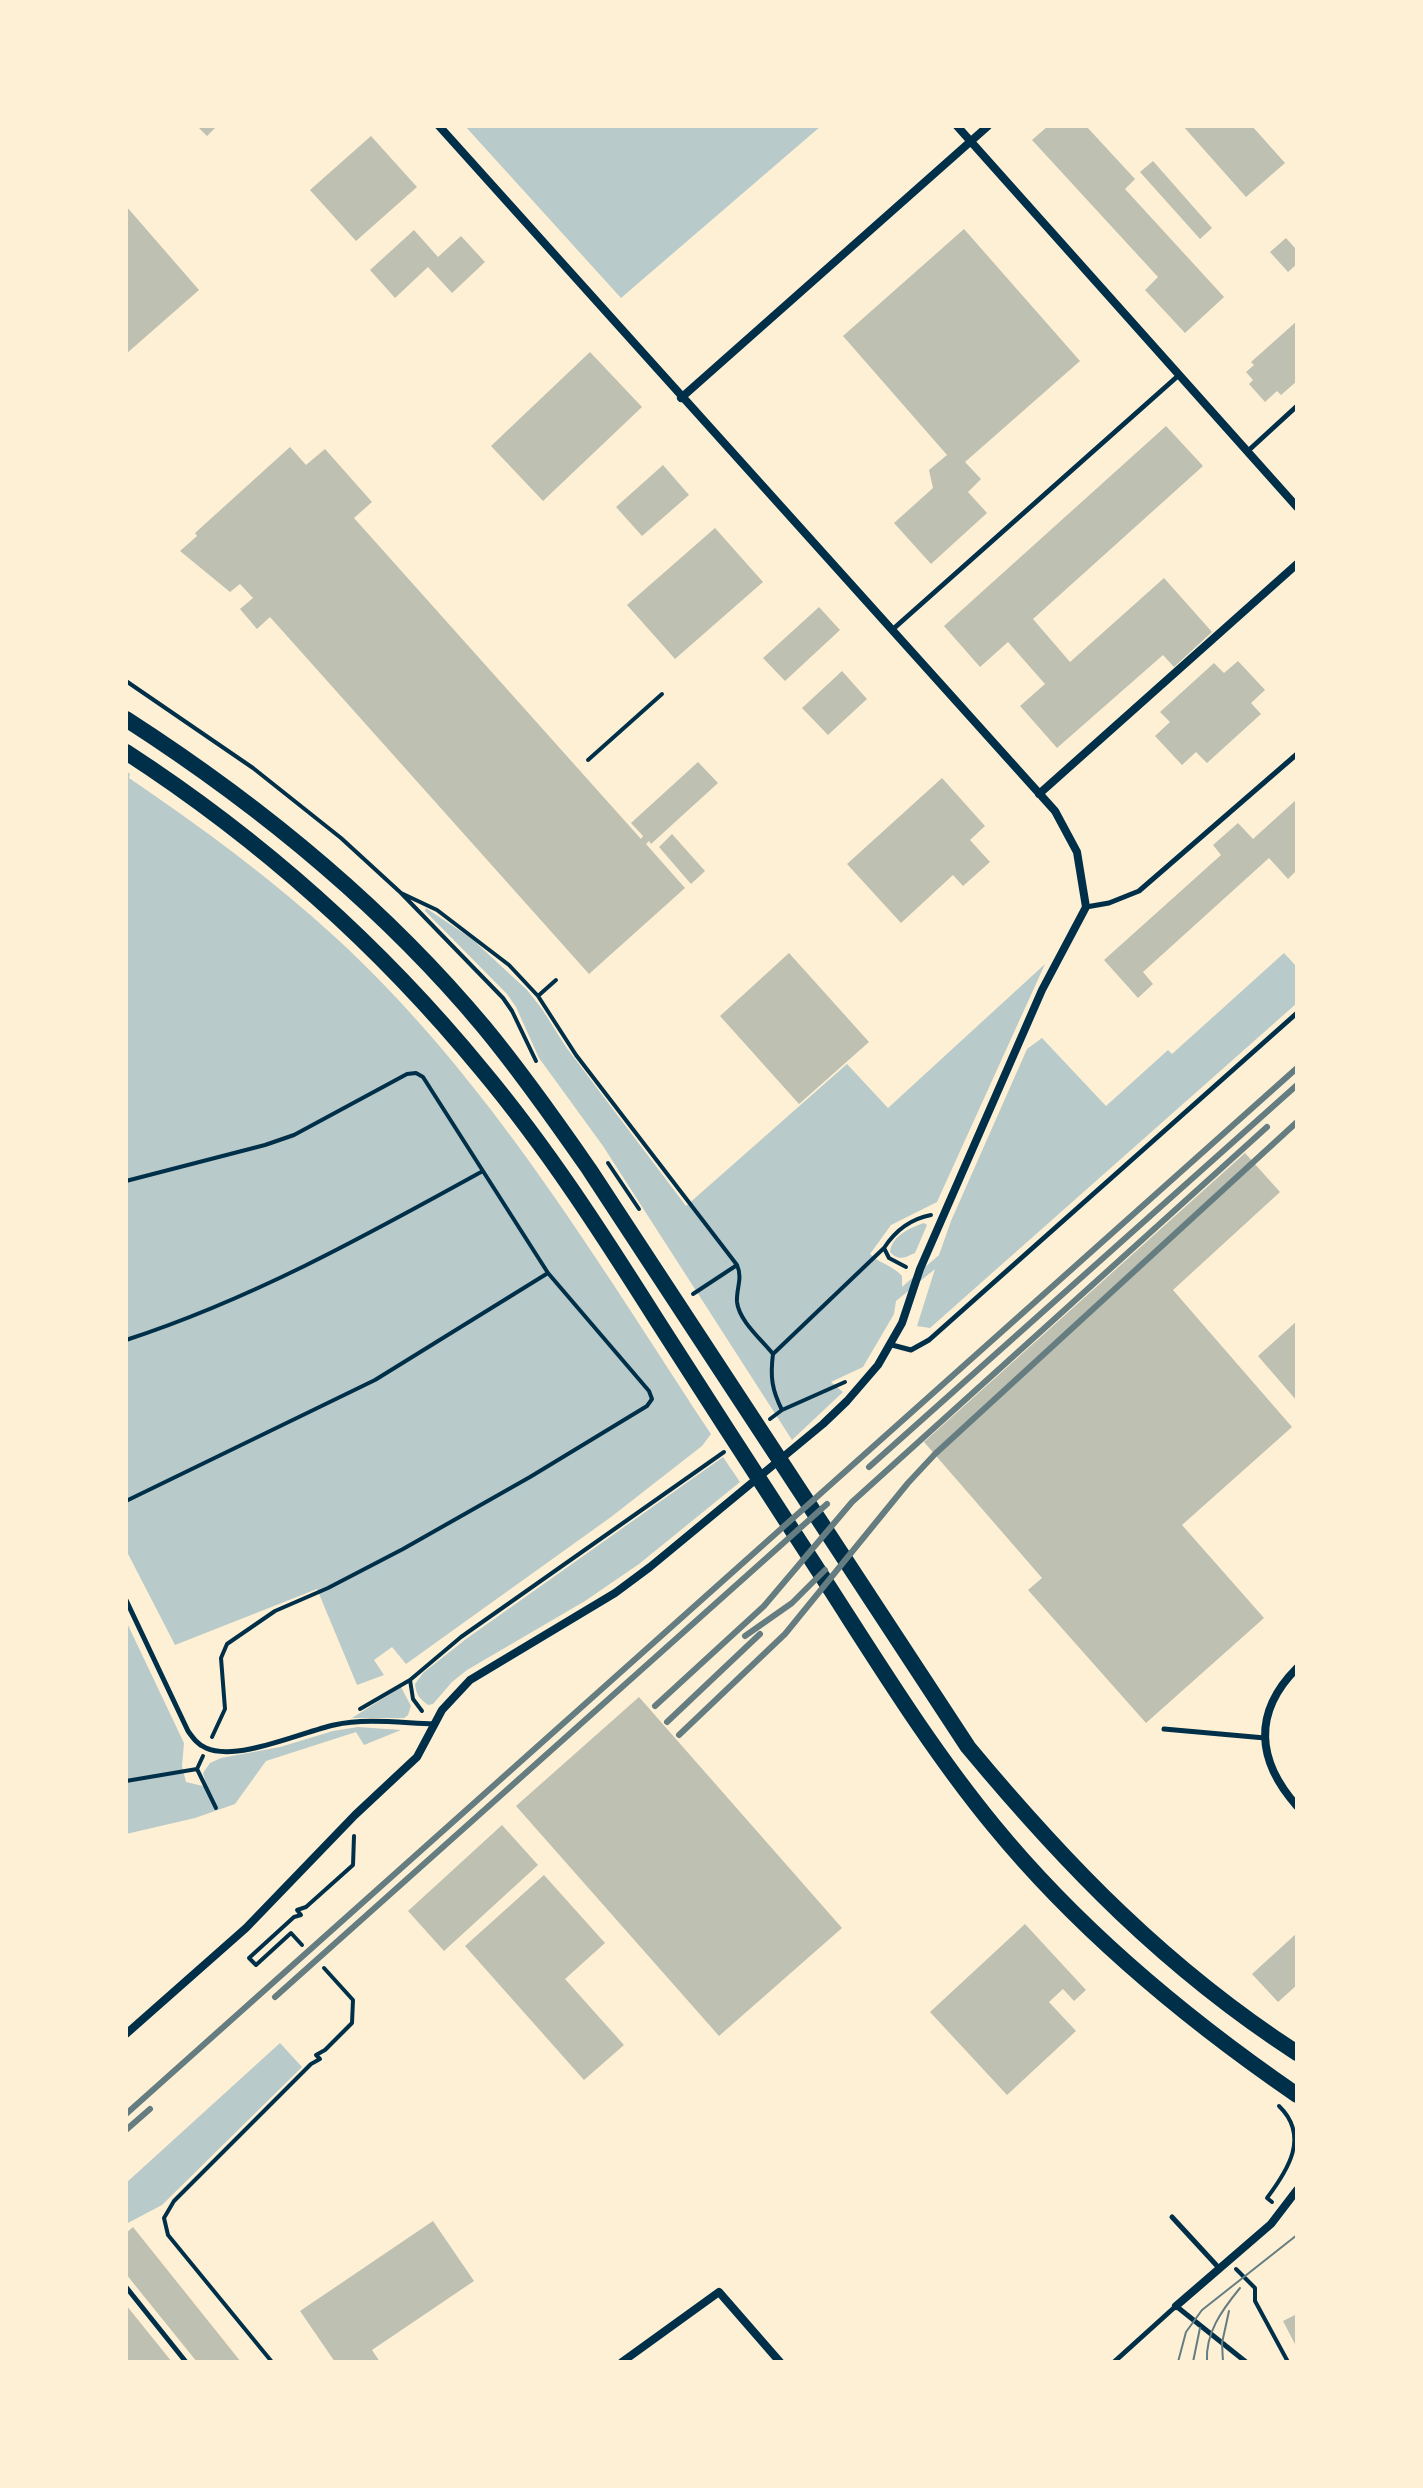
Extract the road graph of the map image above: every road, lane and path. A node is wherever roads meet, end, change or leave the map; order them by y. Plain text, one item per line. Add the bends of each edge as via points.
1 (439, 126) edge
2 (957, 126) edge
3 (988, 126) edge
4 (971, 142) junction
5 (1180, 374) junction
6 (681, 398) junction
7 (1297, 406) edge
8 (1249, 450) junction
9 (1297, 507) edge
10 (1297, 564) edge
11 (892, 630) junction
12 (126, 681) edge
13 (662, 694) dead end
14 (126, 719) edge
15 (126, 752) edge
16 (1297, 754) edge
17 (588, 760) dead end
18 (1039, 794) junction
19 (1086, 907) junction
20 (556, 980) dead end
21 (538, 996) junction
22 (1297, 1013) edge
23 (483, 1171) junction
24 (126, 1181) edge
25 (943, 1217) junction
26 (884, 1248) junction
27 (737, 1265) junction
28 (920, 1269) junction
29 (548, 1273) junction
30 (693, 1294) dead end
31 (126, 1340) edge
32 (892, 1345) junction
33 (773, 1354) junction
34 (867, 1380) junction
35 (782, 1410) junction
36 (778, 1428) dead end
37 (731, 1447) dead end
38 (126, 1501) edge
39 (126, 1600) edge
40 (1297, 1668) edge
41 (410, 1680) junction
42 (434, 1724) junction
43 (335, 1725) junction
44 (1164, 1729) dead end
45 (1265, 1738) junction
46 (207, 1749) junction
47 (126, 1781) edge
48 (1297, 1806) edge
49 (216, 1808) dead end
50 (355, 1815) junction
51 (302, 1945) dead end
52 (324, 1968) dead end
53 (126, 2034) edge
54 (1297, 2053) edge
55 (1291, 2091) edge
56 (1297, 2190) edge
57 (1284, 2210) junction
58 (1172, 2217) dead end
59 (1228, 2261) junction
60 (1219, 2268) junction
61 (126, 2287) edge
62 (1176, 2306) junction
63 (186, 2362) edge
64 (272, 2362) edge
65 (622, 2362) edge
66 (780, 2362) edge
67 (1114, 2362) edge
68 (1246, 2362) edge
69 (1288, 2362) edge

1 - 6 street
2 - 4 street
3 - 4 street
4 - 5 street
4 - 6 street
5 - 8 street
5 - 11 lane
6 - 11 street
7 - 8 lane
8 - 9 street
10 - 18 street
11 - 18 street
12 - 21 path via 253,768 401,893 437,910 484,944
13 - 17 path
14 - 54 main road via 272,822 352,891 482,1025 530,1085 695,1327 968,1747 1069,1863 1157,1948 1224,2004
15 - 55 main road via 224,821 355,931 482,1069 595,1223 901,1698 994,1825 1135,1973
16 - 19 lane via 1139,891
18 - 19 street via 1055,811 1077,852
19 - 25 street via 1042,990
20 - 21 path
21 - 27 path via 576,1055
22 - 32 lane via 921,1347
23 - 24 path via 416,1073 294,1135
23 - 29 path
23 - 31 path via 282,1278
25 - 26 path via 933,1214 905,1224
25 - 28 street
26 - 28 path via 896,1263
26 - 33 path
27 - 30 path
27 - 33 path via 739,1310
28 - 32 street
29 - 38 path via 375,1380
29 - 46 path via 649,1391 652,1399 647,1406 403,1549 275,1611 227,1644 221,1658 225,1709
32 - 34 street
33 - 35 path via 772,1390
34 - 35 path via 836,1385
34 - 42 street via 772,1468 615,1593 470,1680
35 - 36 path via 770,1417
37 - 41 path via 461,1637
39 - 46 lane via 188,1731
40 - 45 street via 1274,1697
41 - 42 path via 413,1699
41 - 43 path
42 - 43 lane
42 - 50 street via 417,1757
43 - 46 lane via 231,1752
44 - 45 lane
45 - 48 street via 1274,1776
47 - 49 path via 197,1769
50 - 51 path via 353,1865 249,1958 256,1965 291,1933
50 - 53 street via 246,1928
52 - 64 path via 353,2000 352,2023 174,2201 164,2218 168,2235
55 - 57 path via 1275,2102 1294,2124 1293,2152 1267,2198
56 - 57 street
57 - 59 street
58 - 60 lane
59 - 60 street
59 - 69 path via 1255,2288 1255,2301
60 - 62 street
61 - 63 lane
62 - 67 lane
62 - 68 lane
65 - 66 street via 719,2292

